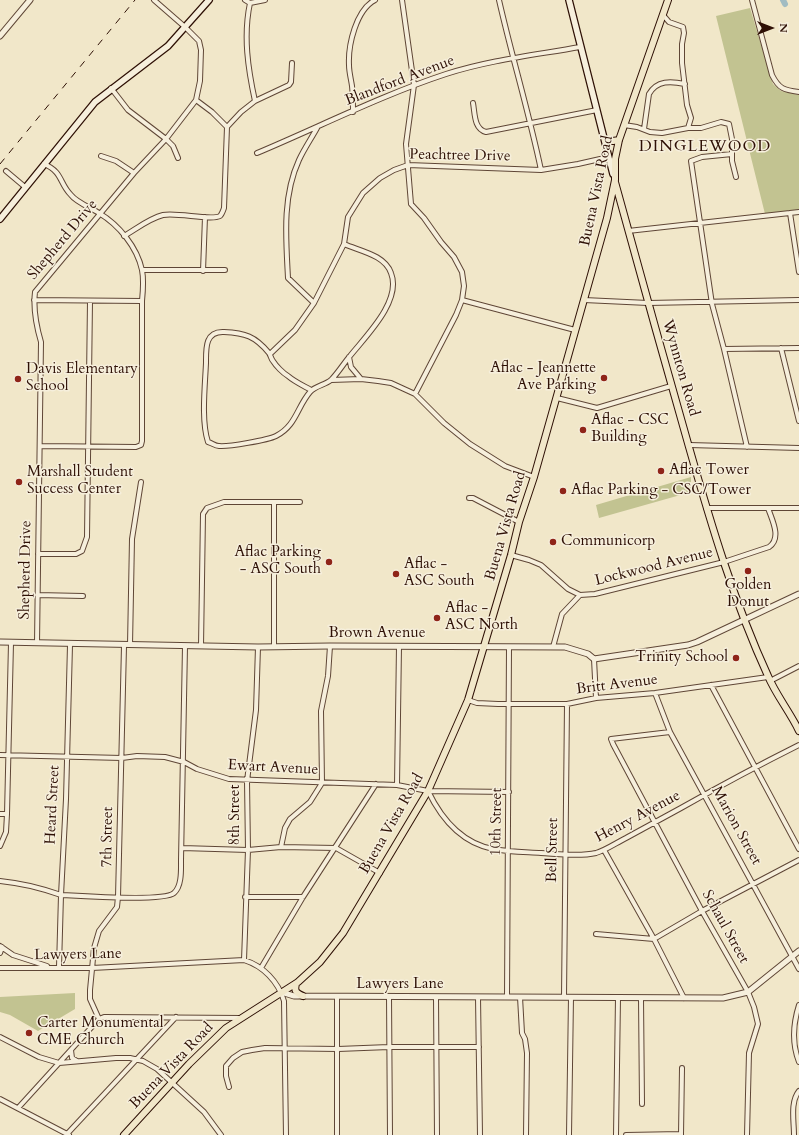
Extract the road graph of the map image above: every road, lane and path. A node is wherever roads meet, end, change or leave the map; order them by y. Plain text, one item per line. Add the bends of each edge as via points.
1 (30, 0) edge
2 (154, 0) edge
3 (209, 0) edge
4 (245, 0) edge
5 (265, 0) edge
6 (375, 0) edge
7 (402, 0) edge
8 (499, 0) edge
9 (569, 0) edge
10 (668, 0) edge
11 (752, 0) edge
12 (250, 3) junction
13 (663, 15) junction
14 (185, 27) junction
15 (0, 36) edge
16 (580, 47) junction
17 (513, 59) junction
18 (292, 63) dead end
19 (685, 84) junction
20 (414, 85) junction
21 (111, 88) junction
22 (799, 92) edge
23 (196, 100) junction
24 (255, 101) junction
25 (473, 103) dead end
26 (597, 110) junction
27 (353, 112) junction
28 (532, 123) junction
29 (624, 125) junction
30 (227, 127) junction
31 (317, 128) junction
32 (688, 128) junction
33 (644, 129) junction
34 (166, 139) junction
35 (605, 140) junction
36 (619, 140) junction
37 (257, 153) dead end
38 (732, 154) junction
39 (101, 156) dead end
40 (609, 157) junction
41 (178, 158) dead end
42 (44, 164) junction
43 (408, 165) junction
44 (541, 170) junction
45 (6, 171) dead end
46 (134, 174) junction
47 (736, 177) dead end
48 (615, 180) junction
49 (26, 187) junction
50 (799, 212) edge
51 (790, 213) junction
52 (101, 214) junction
53 (205, 217) junction
54 (0, 219) edge
55 (702, 223) junction
56 (628, 231) junction
57 (124, 236) junction
58 (344, 244) junction
59 (142, 270) junction
60 (225, 270) dead end
61 (203, 271) junction
62 (799, 272) edge
63 (34, 300) junction
64 (462, 300) junction
65 (584, 300) junction
66 (799, 300) edge
67 (90, 301) junction
68 (142, 301) junction
69 (713, 302) junction
70 (314, 303) junction
71 (648, 303) junction
72 (575, 330) junction
73 (781, 348) junction
74 (799, 348) edge
75 (724, 349) junction
76 (270, 354) junction
77 (349, 357) junction
78 (361, 379) junction
79 (331, 380) junction
80 (671, 386) junction
81 (311, 390) junction
82 (415, 394) junction
83 (557, 398) junction
84 (794, 402) junction
85 (799, 402) edge
86 (799, 421) edge
87 (688, 445) junction
88 (40, 446) junction
89 (89, 446) junction
90 (747, 447) junction
91 (799, 448) edge
92 (534, 477) junction
93 (141, 482) dead end
94 (469, 498) dead end
95 (274, 502) junction
96 (300, 502) dead end
97 (706, 508) junction
98 (768, 508) junction
99 (799, 508) edge
100 (520, 522) junction
101 (38, 554) junction
102 (511, 555) junction
103 (724, 562) junction
104 (799, 594) edge
105 (37, 595) junction
106 (580, 595) junction
107 (83, 596) dead end
108 (745, 620) junction
109 (0, 642) edge
110 (11, 643) junction
111 (37, 643) junction
112 (70, 644) junction
113 (127, 645) junction
114 (185, 646) junction
115 (201, 646) junction
116 (274, 646) junction
117 (330, 646) junction
118 (399, 646) junction
119 (258, 647) junction
120 (483, 647) junction
121 (510, 647) junction
122 (553, 647) junction
123 (594, 659) junction
124 (799, 666) edge
125 (769, 679) junction
126 (711, 685) junction
127 (655, 693) junction
128 (596, 698) junction
129 (468, 700) junction
130 (509, 703) junction
131 (567, 704) junction
132 (797, 723) edge
133 (799, 731) edge
134 (670, 732) junction
135 (799, 745) edge
136 (0, 755) edge
137 (9, 755) junction
138 (67, 756) junction
139 (122, 758) junction
140 (184, 762) junction
141 (755, 767) junction
142 (247, 781) junction
143 (322, 783) junction
144 (376, 784) junction
145 (396, 785) junction
146 (428, 791) junction
147 (509, 792) junction
148 (705, 794) junction
149 (0, 814) edge
150 (7, 814) junction
151 (655, 823) junction
152 (0, 846) edge
153 (281, 847) junction
154 (182, 848) junction
155 (336, 848) junction
156 (799, 849) edge
157 (248, 850) junction
158 (604, 850) junction
159 (508, 851) junction
160 (565, 854) junction
161 (799, 860) edge
162 (380, 873) junction
163 (0, 881) edge
164 (754, 884) junction
165 (60, 895) junction
166 (118, 897) junction
167 (245, 897) junction
168 (303, 897) junction
169 (702, 911) junction
170 (596, 934) dead end
171 (654, 939) junction
172 (1, 946) edge
173 (799, 951) edge
174 (0, 953) edge
175 (791, 956) junction
176 (244, 960) junction
177 (52, 967) junction
178 (58, 967) junction
179 (0, 968) edge
180 (92, 968) junction
181 (262, 968) junction
182 (799, 969) edge
183 (296, 984) junction
184 (281, 992) junction
185 (748, 992) junction
186 (303, 996) junction
187 (337, 996) junction
188 (388, 996) junction
189 (436, 997) junction
190 (478, 997) junction
191 (507, 997) junction
192 (520, 997) junction
193 (564, 997) junction
194 (571, 997) junction
195 (618, 998) junction
196 (641, 998) junction
197 (684, 998) junction
198 (799, 1005) edge
199 (176, 1017) junction
200 (241, 1018) junction
201 (99, 1019) junction
202 (0, 1037) edge
203 (389, 1047) junction
204 (479, 1047) junction
205 (436, 1048) junction
206 (284, 1049) junction
207 (338, 1049) junction
208 (71, 1050) junction
209 (797, 1053) edge
210 (136, 1060) junction
211 (77, 1062) junction
212 (799, 1062) edge
213 (59, 1063) junction
214 (682, 1068) dead end
215 (172, 1083) junction
216 (229, 1086) dead end
217 (799, 1091) edge
218 (0, 1099) edge
219 (642, 1104) dead end
220 (18, 1108) junction
221 (68, 1134) edge
222 (681, 1134) edge
223 (124, 1135) edge
224 (221, 1135) edge
225 (286, 1135) edge
226 (336, 1135) edge
227 (390, 1135) edge
228 (437, 1135) edge
229 (480, 1135) edge
230 (526, 1135) edge
231 (569, 1135) edge
232 (616, 1135) edge
233 (626, 1135) edge
234 (747, 1135) edge
235 (794, 1135) edge

1 - 15 street
2 - 14 street, Shepherd Drive
3 - 14 main road
4 - 12 street
5 - 12 street
6 - 27 street via 364,10 356,24 352,40 348,64
7 - 20 street
8 - 17 street
9 - 16 main road, Wynnton Road
10 - 13 main road, Buena Vista Road
11 - 22 street via 772,75 777,84
12 - 24 street via 246,30 247,50
13 - 19 street via 669,22 683,27 682,63
13 - 29 main road, Buena Vista Road
14 - 21 main road via 168,46
14 - 23 street, Shepherd Drive via 199,41 201,50 200,81
16 - 17 street, Blandford Avenue
16 - 26 main road, Wynnton Road
17 - 20 street, Blandford Avenue via 465,69
17 - 28 street
18 - 24 street via 289,85
19 - 32 street via 691,118
19 - 33 street via 665,81 652,89
20 - 27 street, Blandford Avenue
20 - 43 street via 406,144
21 - 34 street via 128,110
21 - 42 main road via 94,102
23 - 30 street
23 - 34 street, Shepherd Drive
24 - 30 street
25 - 28 street via 476,125 486,132
26 - 28 street
26 - 35 main road, Wynnton Road
27 - 31 street, Blandford Avenue
28 - 44 street
29 - 33 street
29 - 36 main road, Buena Vista Road
30 - 53 street via 224,208 216,217
31 - 37 street, Blandford Avenue
31 - 70 street via 299,160 286,213 288,278
32 - 33 street via 662,133
32 - 38 street via 701,128 721,122 730,124
34 - 41 street via 173,146
34 - 46 street, Shepherd Drive
35 - 36 main road
35 - 40 main road, Wynnton Road
36 - 48 main road, Buena Vista Road
38 - 47 street
38 - 55 street via 702,157 691,161
39 - 46 street via 116,161
40 - 44 street, Peachtree Drive
40 - 48 main road, Wynnton Road
42 - 49 main road
42 - 52 street via 58,173 71,196
43 - 44 street, Peachtree Drive
43 - 58 street, Peachtree Drive via 380,178 363,193 348,217
43 - 64 street via 411,204 454,257 462,272
45 - 49 street
46 - 52 street, Shepherd Drive
48 - 56 main road, Wynnton Road
48 - 65 main road, Buena Vista Road
49 - 54 main road
50 - 51 street
51 - 55 street
51 - 62 street
52 - 57 street
52 - 63 street, Shepherd Drive via 35,292
53 - 57 street via 163,215
53 - 61 street
55 - 56 street
55 - 69 street
56 - 71 main road, Wynnton Road
57 - 59 street via 137,256
58 - 70 street, Peachtree Drive
58 - 77 street via 382,260 392,274 394,287 388,305
59 - 61 street
59 - 68 street
60 - 61 street
63 - 67 street
63 - 88 street, Shepherd Drive via 35,321 41,342
64 - 72 street
64 - 82 street
65 - 71 street
65 - 72 main road, Buena Vista Road
66 - 69 street
67 - 68 street
67 - 89 street
68 - 89 street via 141,445
69 - 71 street
69 - 75 street
70 - 76 street, Peachtree Drive via 295,330
71 - 80 main road, Wynnton Road
72 - 83 main road, Buena Vista Road
73 - 74 street
73 - 75 street
73 - 84 street
75 - 90 street
76 - 81 street via 273,362 288,377
76 - 81 street via 254,339 238,332 213,333 206,351 208,442 217,446 228,446 275,436 289,428
77 - 78 street via 351,367
77 - 79 street
78 - 79 street
78 - 82 street via 392,383
79 - 81 street
80 - 83 street via 597,408
80 - 87 main road, Wynnton Road
82 - 92 street via 470,444 505,466
83 - 92 main road, Buena Vista Road
84 - 85 street
84 - 86 street
87 - 90 street
87 - 97 main road, Wynnton Road
88 - 89 street
88 - 101 street, Shepherd Drive
89 - 101 street via 87,537 84,548 76,554
90 - 91 street
92 - 100 main road, Buena Vista Road
93 - 113 street, 7th Street via 132,540
94 - 100 street
95 - 96 street
95 - 115 street via 224,502 206,508 203,514
95 - 116 street
97 - 98 street
97 - 103 main road, Wynnton Road
98 - 99 street
98 - 103 street, Lockwood Avenue via 776,541 769,547
100 - 102 main road, Buena Vista Road
101 - 105 street, Shepherd Drive
102 - 106 street, Lockwood Avenue via 541,565 568,589
102 - 120 main road, Buena Vista Road
103 - 106 street, Lockwood Avenue via 595,594
103 - 108 main road, Wynnton Road
104 - 108 street
105 - 107 street
105 - 111 street, Shepherd Drive
106 - 122 street via 562,614
108 - 123 street via 688,645
108 - 125 main road, Wynnton Road
109 - 110 street, Brown Avenue
110 - 111 street, Brown Avenue
110 - 137 street
111 - 112 street, Brown Avenue
112 - 113 street, Brown Avenue
112 - 138 street, Heard Street
113 - 114 street, Brown Avenue
113 - 139 street, 7th Street
114 - 115 street, Brown Avenue
114 - 140 street
115 - 119 street, Brown Avenue
116 - 117 street, Brown Avenue
116 - 119 street, Brown Avenue
117 - 118 street, Brown Avenue
117 - 143 street via 328,676 321,711
118 - 120 street, Brown Avenue
118 - 145 street
119 - 142 street, 8th Street via 256,710
120 - 121 street, Brown Avenue
120 - 129 main road, Buena Vista Road
121 - 122 street, Brown Avenue
121 - 130 street, 10th Street
122 - 123 street, Brown Avenue via 578,650
123 - 128 street
124 - 125 street, Britt Avenue
125 - 126 street, Britt Avenue
125 - 132 main road, Wynnton Road
126 - 127 street, Britt Avenue
126 - 141 street
127 - 128 street, Britt Avenue
127 - 134 street, Marion Street
128 - 131 street, Britt Avenue
129 - 130 street, Britt Avenue via 477,703
129 - 146 main road, Buena Vista Road
130 - 131 street, Britt Avenue
130 - 147 street, 10th Street
131 - 160 street, Bell Street
132 - 133 main road, Wynnton Road
134 - 148 street, Marion Street
134 - 151 street, Schaul Street via 611,739
135 - 141 street, Henry Avenue
136 - 137 street, Ewart Avenue
137 - 138 street, Ewart Avenue
137 - 150 street
138 - 139 street, Ewart Avenue
138 - 165 street, Heard Street
139 - 140 street, Ewart Avenue via 150,756
139 - 166 street, 7th Street
140 - 142 street, Ewart Avenue via 212,775 229,780
140 - 154 street
141 - 148 street, Henry Avenue
141 - 156 street
142 - 143 street, Ewart Avenue
142 - 157 street, 8th Street
143 - 144 street, Ewart Avenue
143 - 153 street via 310,802 290,819 285,828
144 - 145 street, Ewart Avenue
144 - 155 street
145 - 146 street, Ewart Avenue
146 - 147 street, Ewart Avenue
146 - 159 street, Henry Avenue via 444,818 459,833 483,846
146 - 162 main road, Buena Vista Road
147 - 159 street, 10th Street
148 - 151 street, Henry Avenue
148 - 164 street, Marion Street
149 - 150 street
150 - 152 street via 6,832
151 - 158 street, Henry Avenue
151 - 169 street, Schaul Street
153 - 155 street
153 - 157 street
154 - 157 street
154 - 166 street via 179,885 174,893 158,897
155 - 162 street
155 - 168 street
157 - 167 street, 8th Street
158 - 160 street, Henry Avenue via 588,854
158 - 171 street
159 - 160 street, Henry Avenue
159 - 191 street, 10th Street
160 - 193 street, Bell Street
161 - 164 street
162 - 183 main road, Buena Vista Road via 332,949
163 - 165 street
164 - 169 street
164 - 175 street, Marion Street
165 - 166 street
165 - 178 street, Heard Street
166 - 180 street, 7th Street via 117,906 95,939
167 - 168 street
167 - 176 street, 8th Street
168 - 181 street
169 - 171 street
169 - 185 street, Schaul Street
170 - 171 street
171 - 197 street
172 - 174 street
172 - 177 street via 13,955
173 - 175 street, Lawyers Lane
175 - 182 street, Marion Street
175 - 185 street, Lawyers Lane
176 - 180 street, Lawyers Lane
176 - 181 street, Lawyers Lane
177 - 178 street, Lawyers Lane
177 - 179 street, Lawyers Lane
178 - 180 street, Lawyers Lane
180 - 201 street, 7th Street via 90,999
181 - 184 street, Lawyers Lane
183 - 184 main road, Buena Vista Road
183 - 186 main road via 296,993
184 - 186 street, Lawyers Lane
184 - 200 main road, Buena Vista Road
184 - 206 street via 285,1012
185 - 197 street, Lawyers Lane via 723,998
185 - 234 street, Schaul Street via 758,1024 749,1053
186 - 187 street, Lawyers Lane
187 - 188 street, Lawyers Lane
187 - 207 street
188 - 189 street, Lawyers Lane
188 - 203 street
189 - 190 street, Lawyers Lane
189 - 205 street
190 - 191 street, Lawyers Lane
190 - 204 street
191 - 192 street, Lawyers Lane
192 - 193 street, Lawyers Lane
192 - 230 street via 522,1033 527,1053
193 - 194 street, Lawyers Lane
194 - 195 street, Lawyers Lane
194 - 231 street
195 - 196 street, Lawyers Lane
195 - 232 street
196 - 197 street, Lawyers Lane
196 - 219 street
198 - 209 street via 794,1024
199 - 200 street
199 - 201 street
199 - 210 street
200 - 215 main road, Buena Vista Road via 226,1028
201 - 208 street
202 - 213 street via 39,1057
203 - 205 street
203 - 207 street
203 - 227 street
204 - 205 street
204 - 229 street
205 - 228 street
206 - 207 street
206 - 216 street via 265,1048 242,1052 233,1058 226,1066
206 - 225 street
207 - 226 street
208 - 211 street via 72,1058
208 - 213 street
209 - 212 street
210 - 211 street via 116,1058
210 - 215 street via 157,1069
210 - 221 street
211 - 213 street
213 - 220 street
214 - 222 street
215 - 223 main road, Buena Vista Road
215 - 224 street via 204,1112
217 - 235 street via 795,1096
218 - 220 street
220 - 221 street
222 - 233 street

